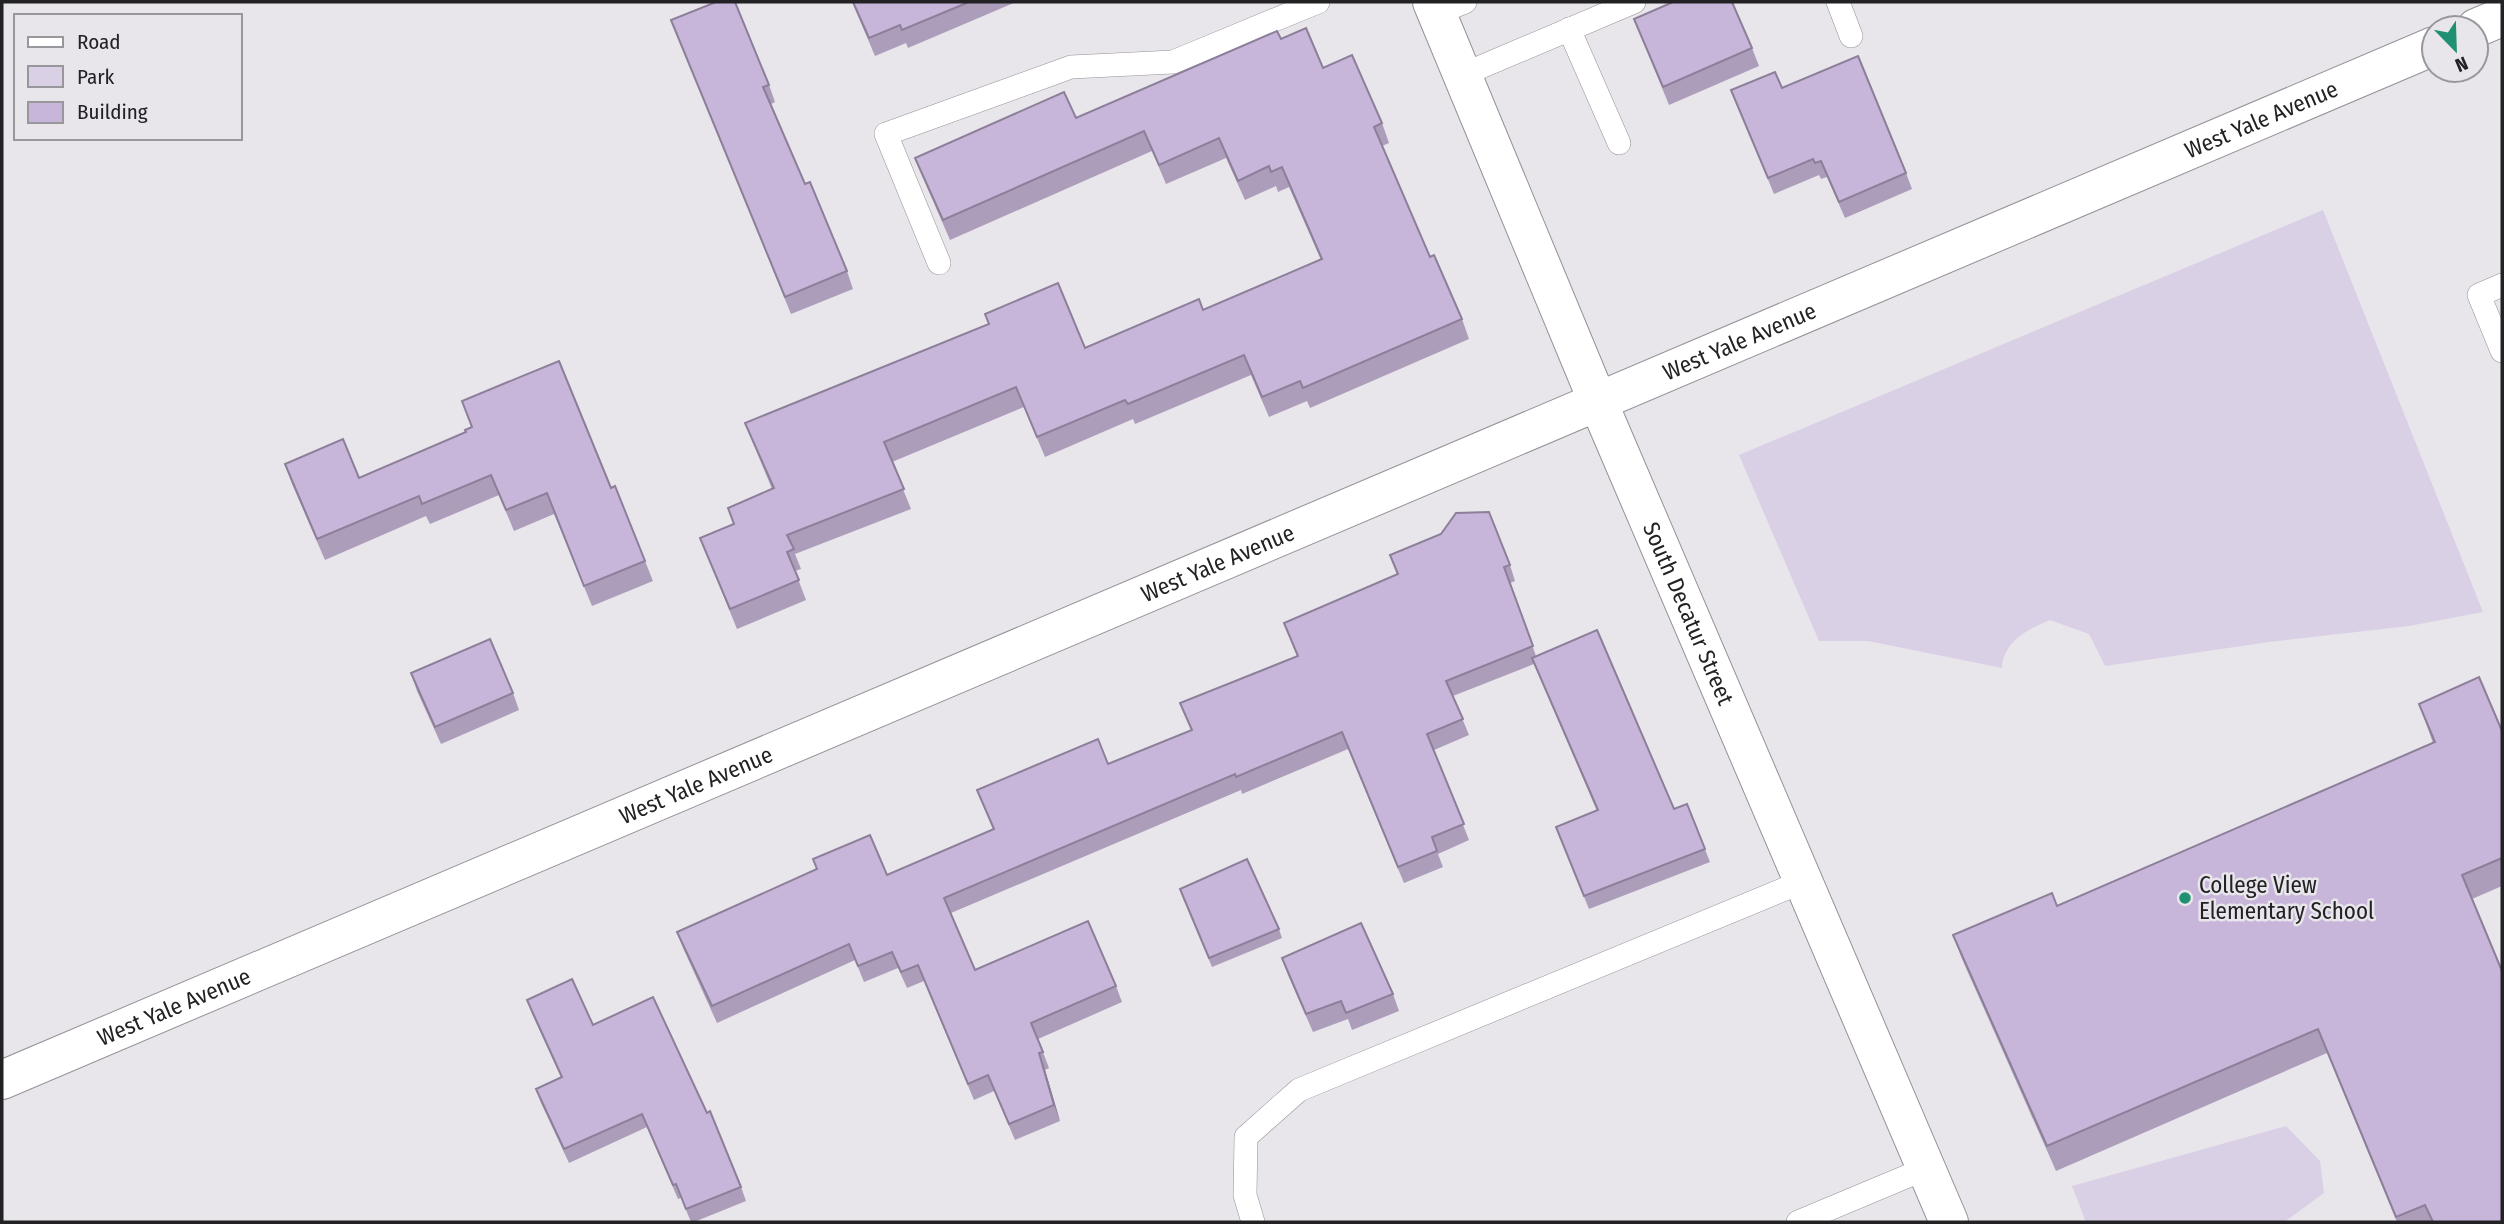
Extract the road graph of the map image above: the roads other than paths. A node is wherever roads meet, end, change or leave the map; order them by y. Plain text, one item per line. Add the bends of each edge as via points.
1 (1318, 2) edge
2 (1634, 2) edge
3 (1838, 2) edge
4 (1445, 6) edge
5 (1569, 29) junction
6 (1852, 36) dead end
7 (2420, 52) edge
8 (1462, 75) junction
9 (1619, 143) dead end
10 (939, 263) dead end
11 (2502, 285) edge
12 (2502, 351) edge
13 (1598, 402) junction
14 (1804, 881) junction
15 (2, 1080) edge
16 (1927, 1168) junction
17 (1253, 1222) edge
18 (1798, 1222) edge
19 (1949, 1222) edge

1 - 10 lane via 1173,62 1071,67 886,134
2 - 5 lane
3 - 6 lane
4 - 8 street, South Decatur Street
5 - 8 lane
5 - 9 lane
7 - 13 street, West Yale Avenue
8 - 13 street, South Decatur Street
11 - 12 lane via 2479,295
13 - 14 street, South Decatur Street
13 - 15 street, West Yale Avenue
14 - 16 street, South Decatur Street
14 - 17 lane via 1299,1090 1246,1137 1245,1195
16 - 18 lane
16 - 19 street, South Decatur Street

